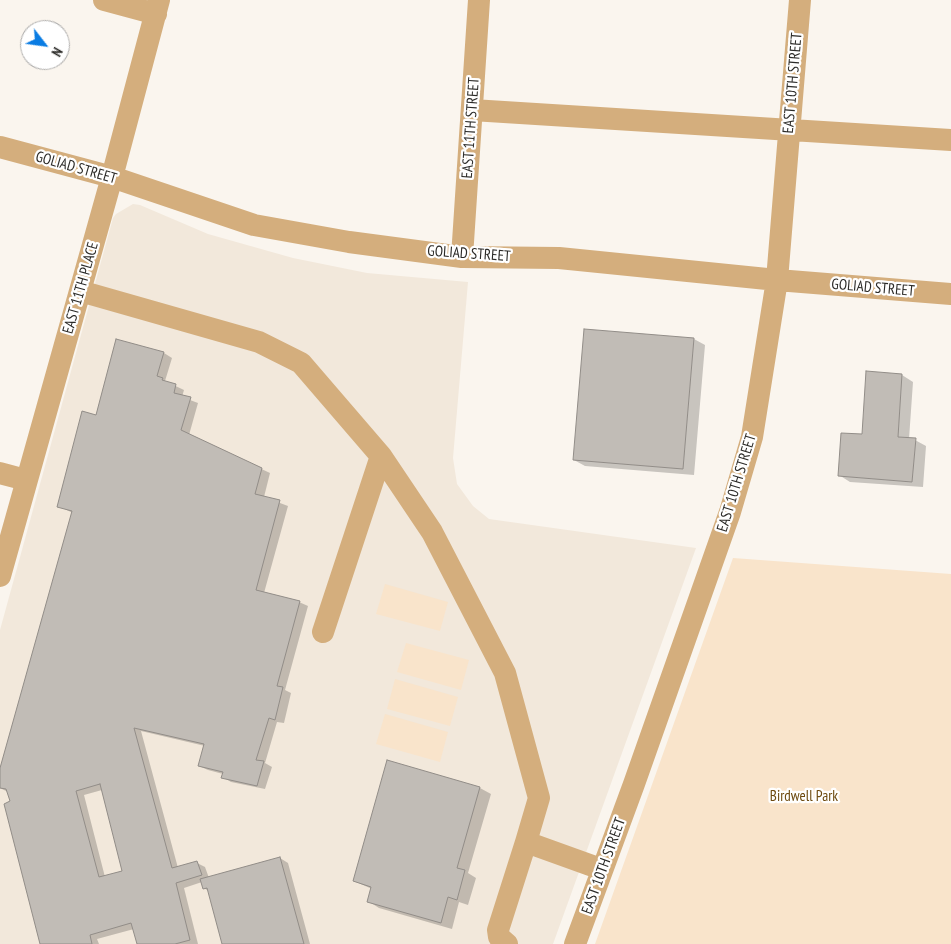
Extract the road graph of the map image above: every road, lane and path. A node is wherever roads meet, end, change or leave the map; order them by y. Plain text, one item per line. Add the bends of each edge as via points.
1 (104, 0) edge
2 (479, 0) edge
3 (800, 0) edge
4 (157, 7) edge
5 (472, 110) junction
6 (789, 130) junction
7 (951, 140) edge
8 (0, 147) edge
9 (112, 177) junction
10 (462, 256) junction
11 (777, 280) junction
12 (80, 292) junction
13 (951, 294) edge
14 (381, 456) junction
15 (0, 473) edge
16 (26, 480) junction
17 (0, 576) edge
18 (323, 632) dead end
19 (526, 842) junction
20 (601, 869) junction
21 (507, 944) edge
22 (575, 944) edge

1 - 4 street
2 - 5 street, EAST 11TH STREET
3 - 6 street, EAST 10TH STREET
4 - 9 street, EAST 11TH PLACE
5 - 6 street
5 - 10 street, EAST 11TH STREET
6 - 7 street
6 - 11 street, EAST 10TH STREET
8 - 9 street, GOLIAD STREET
9 - 10 street, GOLIAD STREET via 254,225 349,242
9 - 12 street, EAST 11TH PLACE
10 - 11 street, GOLIAD STREET via 559,258
11 - 13 street, GOLIAD STREET
11 - 20 street, EAST 10TH STREET via 752,437 733,502
12 - 14 street via 259,342 301,363
12 - 16 street, EAST 11TH PLACE
14 - 18 street
14 - 19 street via 432,532 505,673 539,798
15 - 16 street
16 - 17 street, EAST 11TH PLACE
19 - 20 street
19 - 21 street via 498,930 498,937
20 - 22 street, EAST 10TH STREET

